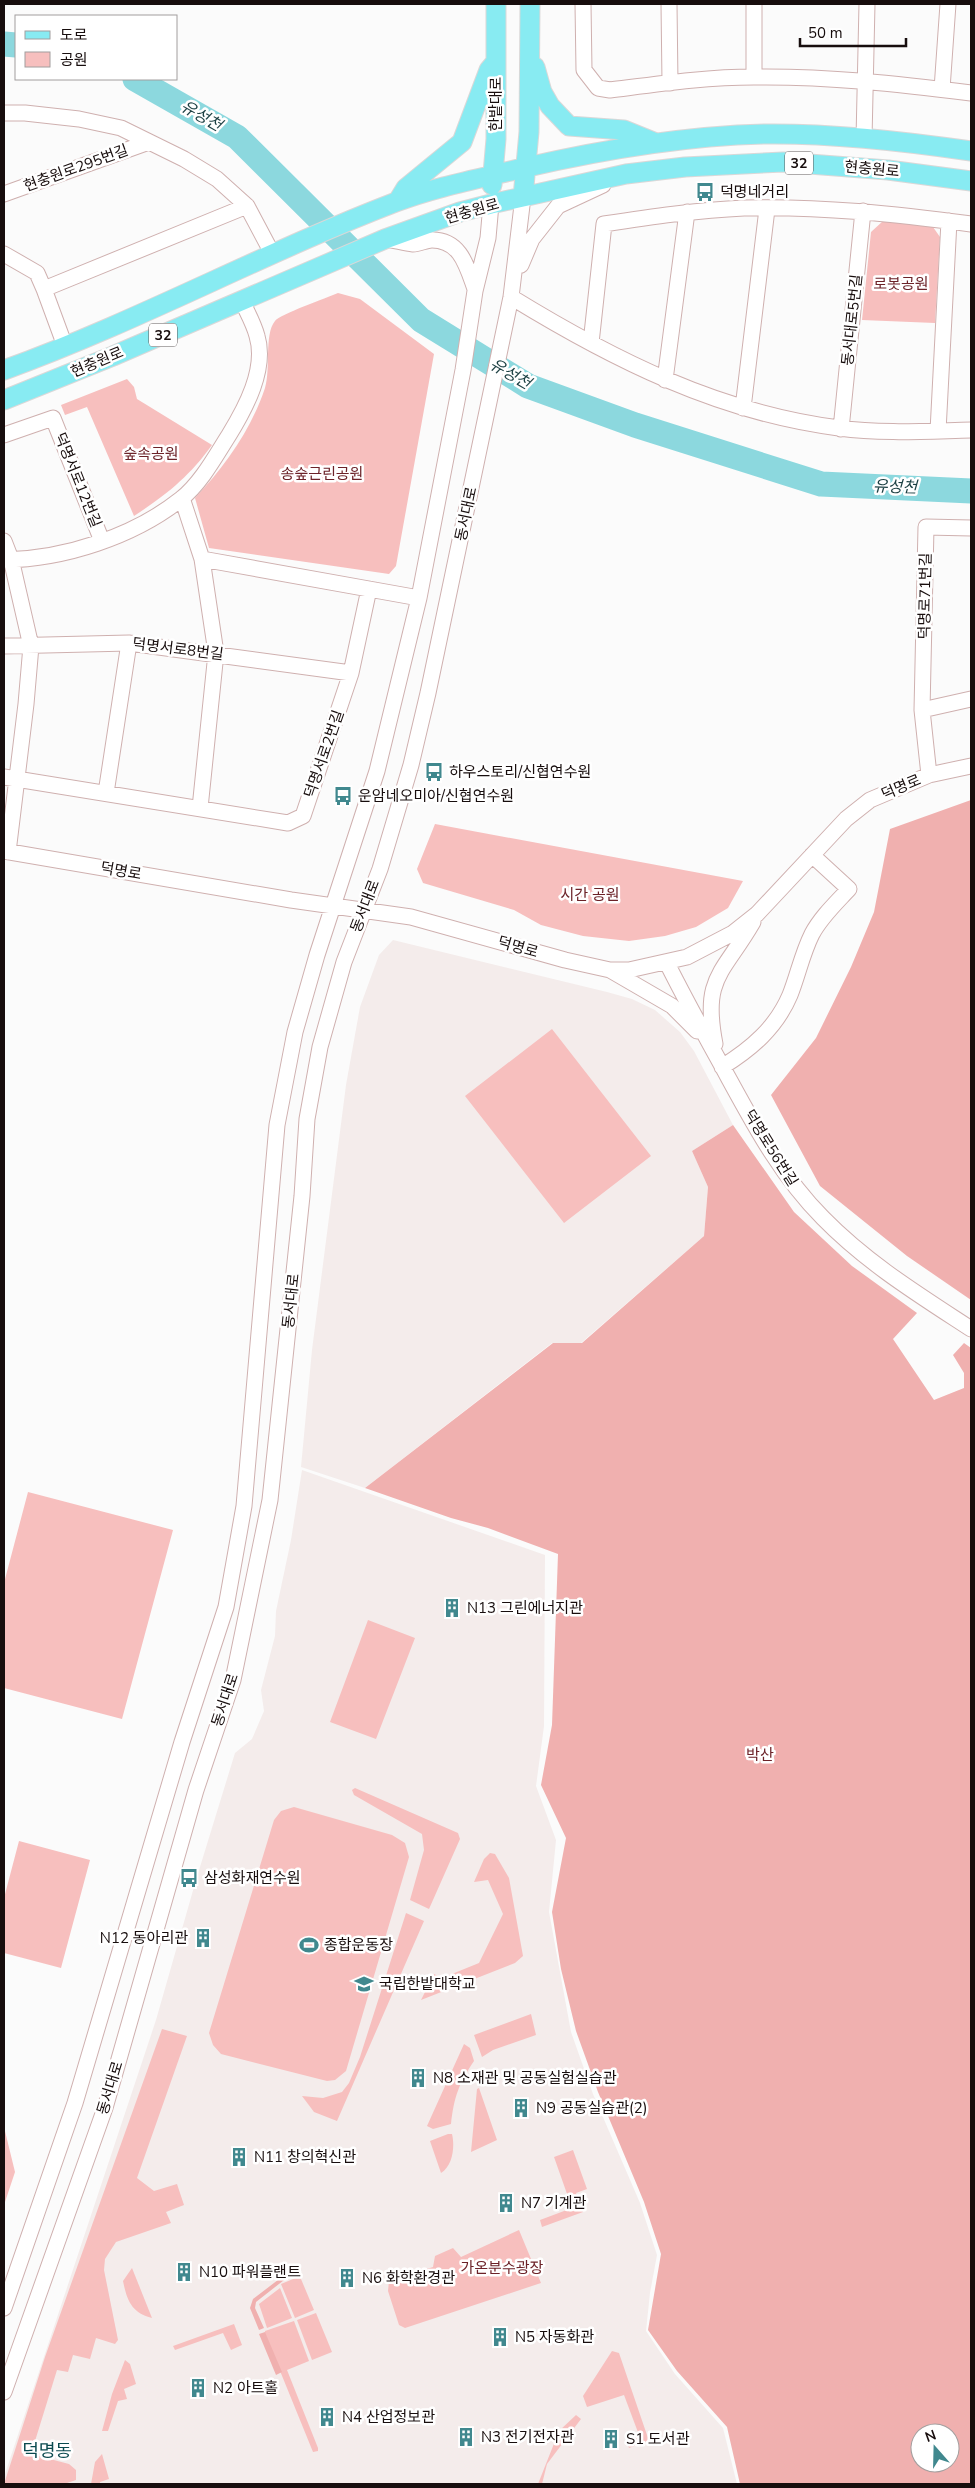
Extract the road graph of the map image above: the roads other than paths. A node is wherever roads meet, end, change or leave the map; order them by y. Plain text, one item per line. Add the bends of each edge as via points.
1 (496, 4) edge
2 (530, 4) edge
3 (583, 4) edge
4 (669, 4) edge
5 (754, 4) edge
6 (867, 4) edge
7 (948, 4) edge
8 (529, 52) junction
9 (496, 61) junction
10 (754, 76) junction
11 (866, 81) junction
12 (670, 83) junction
13 (942, 90) junction
14 (971, 93) edge
15 (4, 113) edge
16 (864, 139) junction
17 (149, 142) junction
18 (658, 144) junction
19 (971, 151) edge
20 (526, 168) junction
21 (626, 174) junction
22 (493, 175) junction
23 (971, 181) edge
24 (4, 194) edge
25 (523, 197) junction
26 (398, 201) junction
27 (490, 204) junction
28 (247, 206) junction
29 (767, 209) junction
30 (863, 211) junction
31 (687, 212) junction
32 (949, 221) junction
33 (971, 224) edge
34 (385, 239) junction
35 (4, 254) edge
36 (273, 255) junction
37 (44, 289) junction
38 (476, 291) junction
39 (242, 301) junction
40 (510, 304) junction
41 (591, 342) junction
42 (65, 346) junction
43 (4, 370) edge
44 (665, 380) junction
45 (4, 400) edge
46 (743, 408) junction
47 (842, 429) junction
48 (938, 430) junction
49 (971, 430) edge
50 (4, 435) edge
51 (182, 498) junction
52 (971, 528) edge
53 (4, 541) edge
54 (102, 541) junction
55 (202, 559) junction
56 (7, 560) edge
57 (369, 589) junction
58 (419, 598) junction
59 (129, 643) junction
60 (4, 646) edge
61 (30, 646) junction
62 (216, 653) junction
63 (351, 673) junction
64 (971, 699) edge
65 (922, 710) junction
66 (971, 766) edge
67 (929, 775) junction
68 (11, 778) edge
69 (106, 793) junction
70 (200, 808) junction
71 (6, 852) edge
72 (812, 855) junction
73 (333, 906) junction
74 (364, 910) junction
75 (757, 914) junction
76 (667, 963) junction
77 (610, 970) junction
78 (720, 1062) junction
79 (971, 1329) edge
80 (4, 2308) edge
81 (4, 2392) edge

1 - 9 main road, 한밭대로
2 - 8 main road
3 - 12 street via 584,70 598,88 610,90
4 - 12 street
5 - 10 street
6 - 11 street
7 - 13 street
8 - 18 main road via 542,92 569,126 624,130
8 - 20 main road
9 - 22 main road, 한밭대로
9 - 26 main road via 488,70 462,142 406,188
10 - 11 street
10 - 12 street
11 - 13 street
11 - 16 street
13 - 14 street
15 - 17 street, 현충원로295번길 via 79,119 121,128
16 - 18 main road, 현충원로 via 765,134
16 - 19 main road, 현충원로
17 - 24 street, 현충원로295번길
17 - 28 street, 현충원로295번길 via 217,179
18 - 20 main road, 현충원로 via 564,158
20 - 22 main road, 현충원로 / 32
20 - 25 main road
21 - 23 main road, 현충원로 / 32 via 783,162 888,170
21 - 25 main road, 현충원로 / 32
21 - 40 street via 558,206 532,239
22 - 26 main road, 현충원로 / 32
22 - 27 main road, 한밭대로
25 - 27 main road, 현충원로 / 32
25 - 40 street, 동서대로
26 - 36 main road, 현충원로 / 32
27 - 34 main road, 현충원로 / 32
27 - 38 street, 동서대로 via 488,238
28 - 36 street
28 - 37 street
29 - 30 street
29 - 31 street
29 - 46 street
30 - 32 street
30 - 47 street, 동서대로5번길
31 - 41 street via 604,224
31 - 44 street
32 - 33 street
32 - 48 street
34 - 38 street via 414,244 442,241 453,246 462,254
34 - 39 main road, 현충원로 / 32
35 - 37 street via 37,273
36 - 42 main road, 현충원로 / 32
37 - 42 street
38 - 58 street, 동서대로
39 - 45 main road, 현충원로 / 32
39 - 51 street, 덕명서로12번길 via 258,337 259,369 240,417 210,465
40 - 41 street
40 - 74 street, 동서대로 via 411,765 380,869
41 - 44 street
42 - 43 main road, 현충원로 / 32
44 - 46 street
46 - 47 street
47 - 48 street
48 - 49 street
50 - 54 street, 덕명서로12번길 via 53,418
51 - 54 street, 덕명서로12번길 via 157,516
51 - 55 street
52 - 65 street, 덕명로71번길 via 926,527
53 - 56 street
54 - 56 street, 덕명서로12번길 via 57,554
55 - 57 street
55 - 62 street
56 - 61 street
57 - 58 street
57 - 63 street, 덕명서로2번길
58 - 73 street, 동서대로 via 377,771
59 - 61 street, 덕명서로8번길
59 - 62 street, 덕명서로8번길
59 - 69 street
60 - 61 street, 덕명서로8번길
61 - 68 street
62 - 63 street, 덕명서로8번길
62 - 70 street
63 - 70 street, 덕명서로2번길 via 303,816 288,823
64 - 65 street
65 - 67 street, 덕명로71번길
66 - 67 street, 덕명로
67 - 72 street, 덕명로 via 870,800 846,819
68 - 69 street, 덕명서로2번길
68 - 71 street
69 - 70 street, 덕명서로2번길
71 - 73 street, 덕명로
72 - 75 street, 덕명로
72 - 78 street via 849,889 813,933 780,1014 747,1052
73 - 74 street, 덕명로
73 - 80 street, 동서대로 via 295,1032 277,1125 244,1506 226,1607 182,1742 76,2103
74 - 77 street, 덕명로 via 411,917
74 - 81 street, 동서대로 via 333,998 307,1119 270,1500 233,1680 196,1790 105,2108
75 - 76 street, 덕명로 via 710,947
75 - 78 street via 726,960 713,987 711,1022
76 - 77 street, 덕명로
76 - 78 street, 덕명로56번길
77 - 78 street via 672,1006
78 - 79 street, 덕명로56번길 via 790,1182 823,1218 877,1266

